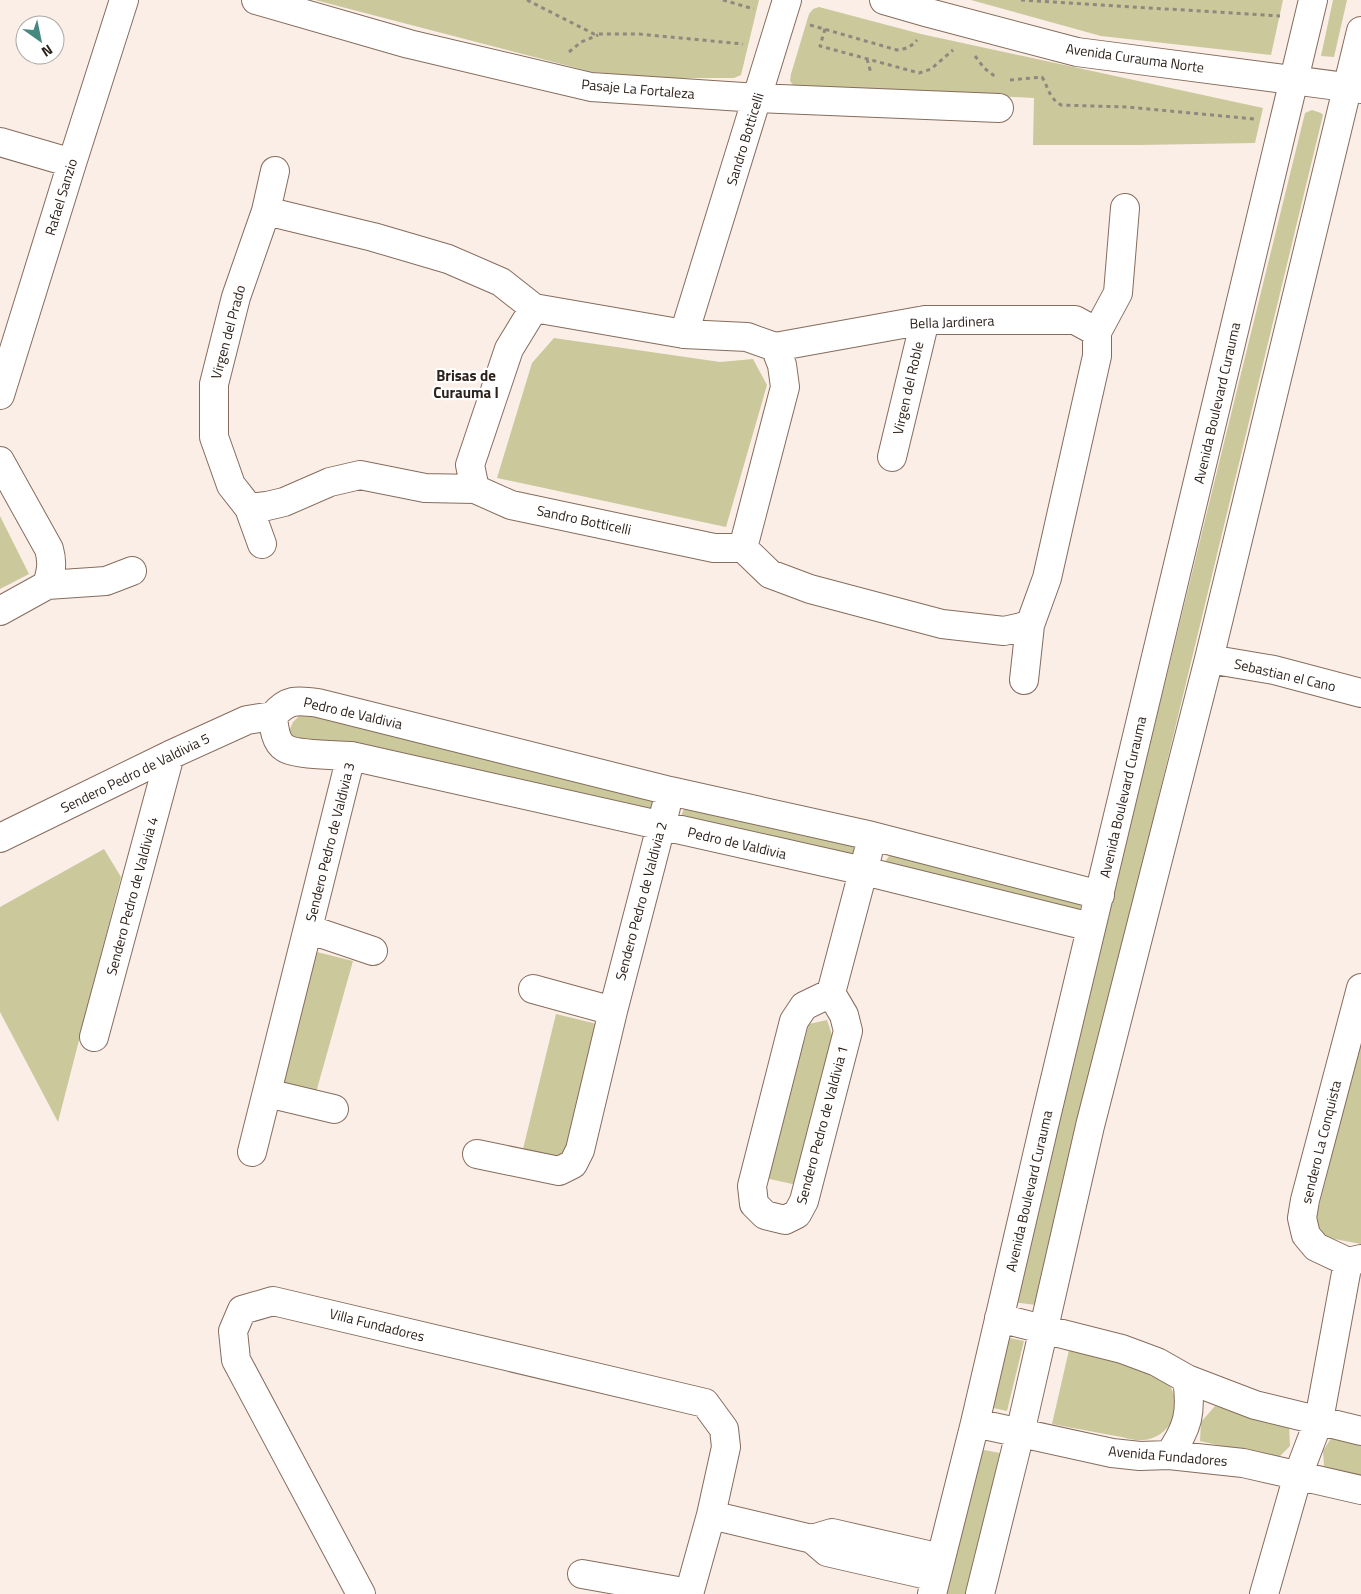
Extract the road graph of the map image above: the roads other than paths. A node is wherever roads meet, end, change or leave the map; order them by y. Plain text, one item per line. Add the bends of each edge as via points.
1 (124, 0) edge
2 (256, 0) edge
3 (884, 0) edge
4 (1313, 0) edge
5 (784, 9) edge
6 (1361, 31) edge
7 (1294, 80) junction
8 (1354, 88) edge
9 (758, 98) junction
10 (999, 108) dead end
11 (0, 142) edge
12 (72, 163) junction
13 (275, 170) dead end
14 (1125, 208) dead end
15 (266, 211) junction
16 (534, 308) junction
17 (924, 320) junction
18 (1097, 332) junction
19 (684, 334) junction
20 (775, 347) junction
21 (0, 395) edge
22 (892, 457) dead end
23 (0, 461) edge
24 (475, 489) junction
25 (249, 508) junction
26 (262, 544) dead end
27 (743, 548) junction
28 (132, 571) dead end
29 (47, 585) junction
30 (0, 611) edge
31 (1030, 625) junction
32 (1209, 658) junction
33 (1024, 680) dead end
34 (1361, 693) edge
35 (273, 716) junction
36 (170, 755) junction
37 (351, 756) junction
38 (670, 792) junction
39 (661, 826) junction
40 (872, 836) junction
41 (0, 838) edge
42 (864, 871) junction
43 (1100, 895) junction
44 (1091, 927) junction
45 (308, 929) junction
46 (373, 951) dead end
47 (1361, 988) edge
48 (533, 989) dead end
49 (831, 993) junction
50 (613, 1011) junction
51 (94, 1037) dead end
52 (267, 1093) junction
53 (334, 1109) dead end
54 (252, 1152) dead end
55 (477, 1154) dead end
56 (1355, 1260) edge
57 (999, 1318) junction
58 (1044, 1328) junction
59 (1187, 1379) junction
60 (1319, 1420) junction
61 (975, 1423) junction
62 (1361, 1431) edge
63 (1020, 1433) junction
64 (1169, 1455) junction
65 (1298, 1476) junction
66 (1361, 1490) edge
67 (711, 1515) junction
68 (582, 1574) dead end
69 (936, 1577) edge
70 (361, 1594) edge
71 (689, 1594) edge
72 (980, 1594) edge
73 (1264, 1594) edge

1 - 12 street, Rafael Sanzio
2 - 9 street, Pasaje La Fortaleza via 409,44 591,87
3 - 7 street, Avenida Curauma Norte via 1077,52
4 - 7 street, Avenida Boulevard Curauma
5 - 9 street, Sandro Botticelli
6 - 8 street
7 - 8 street, Avenida Curauma Norte
7 - 43 street, Avenida Boulevard Curauma
8 - 32 street
9 - 10 street, Pasaje La Fortaleza
9 - 19 street, Sandro Botticelli
11 - 12 street
12 - 21 street, Rafael Sanzio
13 - 15 street, Virgen del Prado
14 - 18 street via 1118,293
15 - 16 street via 448,259 501,282
15 - 25 street, Virgen del Prado via 236,297 214,384 214,437 231,485
16 - 19 street
16 - 24 street via 509,348 470,465
17 - 18 street, Bella Jardinera via 1075,320
17 - 20 street, Bella Jardinera
17 - 22 street, Virgen del Roble
18 - 31 street via 1097,356 1049,569
19 - 20 street via 747,337
20 - 27 street via 782,365 785,388
23 - 29 street via 49,549 52,569
24 - 25 street via 425,488 360,475 330,482 284,502
24 - 27 street, Sandro Botticelli via 511,505 714,548
25 - 26 street, Virgen del Prado
27 - 31 street via 770,574 810,589 942,624 1004,631
28 - 29 street via 106,581
29 - 30 street
31 - 33 street
32 - 34 street, Sebastian el Cano via 1274,670
32 - 58 street via 1090,1126
35 - 36 street, Sendero Pedro de Valdivia 5 via 247,720
35 - 37 street, Pedro de Valdivia via 278,740 285,748 296,752
35 - 38 street, Pedro de Valdivia via 295,700 318,703
36 - 41 street, Sendero Pedro de Valdivia 5
36 - 51 street, Sendero Pedro de Valdivia 4
37 - 39 street, Pedro de Valdivia
37 - 45 street, Sendero Pedro de Valdivia 3
38 - 39 street, Sendero Pedro de Valdivia 2
38 - 40 street, Pedro de Valdivia
39 - 42 street, Pedro de Valdivia
39 - 50 street, Sendero Pedro de Valdivia 2
40 - 42 street
40 - 43 street, Pedro de Valdivia
42 - 44 street, Pedro de Valdivia
42 - 49 street
43 - 44 street, Avenida Boulevard Curauma
44 - 57 street, Avenida Boulevard Curauma
45 - 46 street, Sendero Pedro de Valdivia 3
45 - 52 street, Sendero Pedro de Valdivia 3
47 - 56 street, sendero La Conquista via 1302,1218 1306,1235 1316,1247
48 - 50 street
49 - 49 street, Sendero Pedro de Valdivia 1 via 804,1006 794,1020 752,1186 754,1204 765,1215 785,1220 797,1214 804,1201 848,1031 844,1015
50 - 55 street, Sendero Pedro de Valdivia 2 via 574,1164 559,1171
52 - 53 street
52 - 54 street, Sendero Pedro de Valdivia 3
56 - 60 street
57 - 58 street
57 - 61 street, Avenida Boulevard Curauma
58 - 59 street via 1122,1349
58 - 63 street
59 - 60 street via 1255,1405
59 - 64 street via 1186,1425
60 - 62 street
60 - 65 street
61 - 63 street, Avenida Fundadores
61 - 69 street, Avenida Boulevard Curauma
63 - 64 street, Avenida Fundadores via 1112,1453
63 - 72 street
64 - 65 street, Avenida Fundadores via 1243,1463
65 - 66 street, Avenida Fundadores
65 - 73 street
67 - 69 street via 812,1539 827,1552
67 - 70 street, Villa Fundadores via 726,1447 724,1429 705,1403 273,1301 242,1310 233,1332 236,1360
67 - 71 street, Villa Fundadores
68 - 71 street, Villa Fundadores

